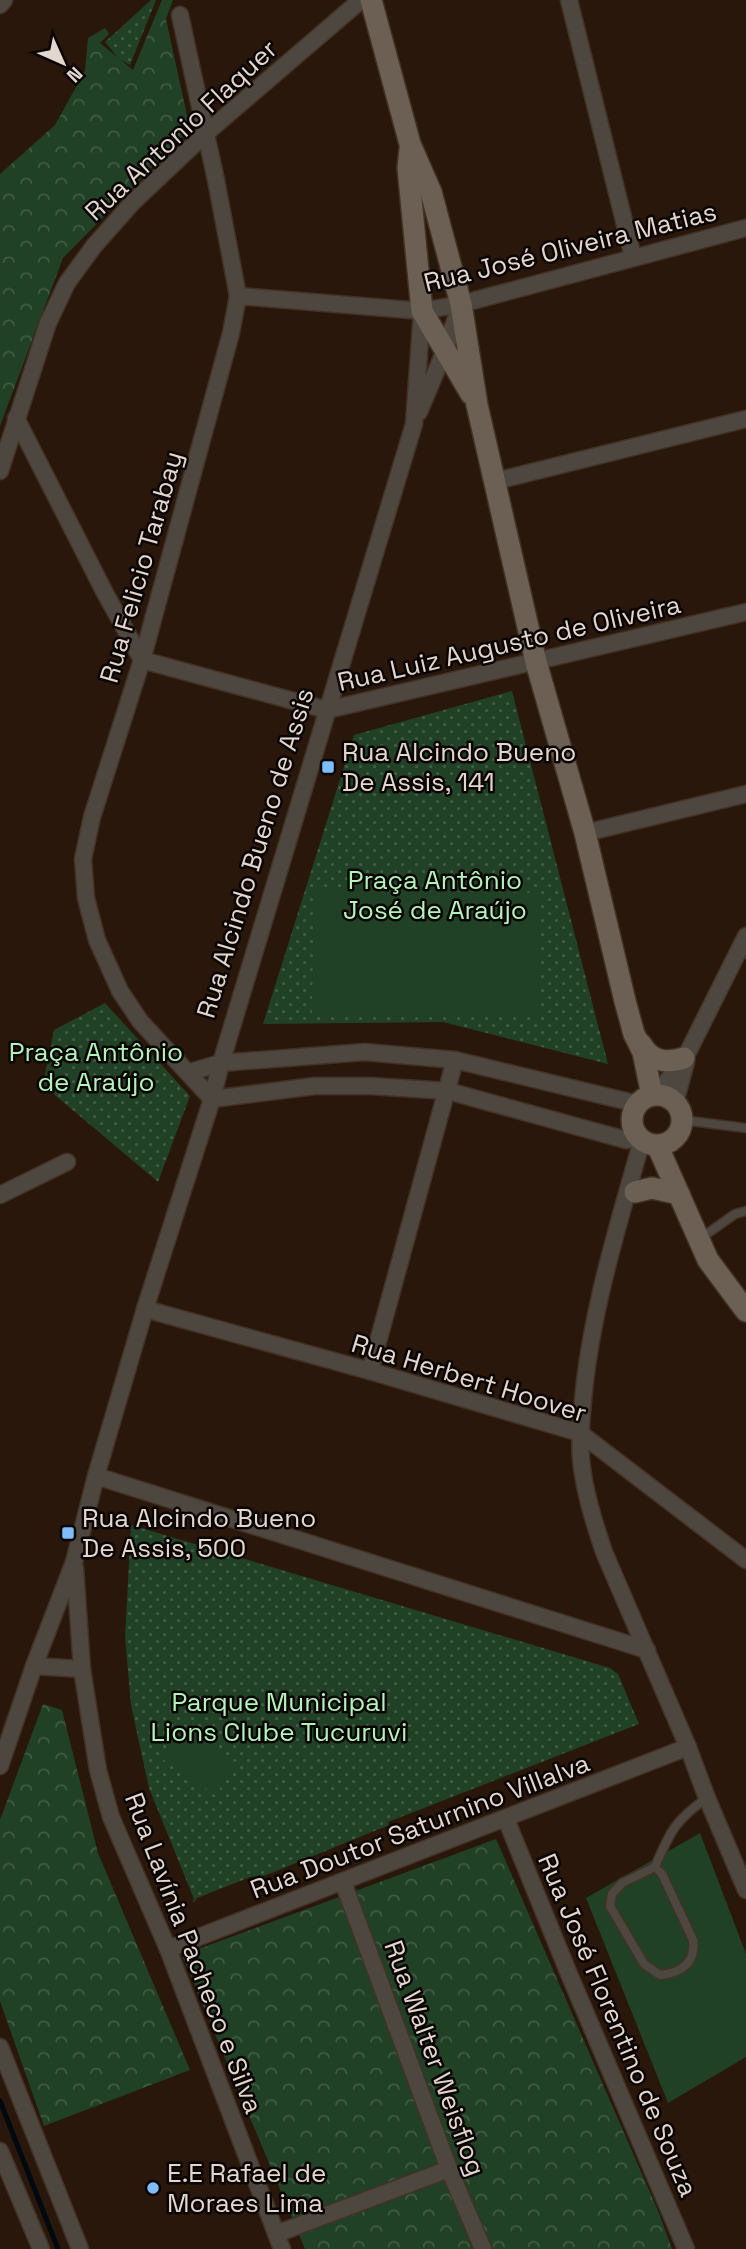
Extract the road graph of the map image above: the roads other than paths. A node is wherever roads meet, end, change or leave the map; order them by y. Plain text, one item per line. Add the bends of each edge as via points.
1 (4, 0) edge
2 (361, 0) edge
3 (371, 0) edge
4 (569, 0) edge
5 (0, 5) edge
6 (180, 15) dead end
7 (205, 134) junction
8 (410, 144) junction
9 (746, 228) edge
10 (633, 257) junction
11 (238, 296) junction
12 (461, 304) junction
13 (422, 311) junction
14 (445, 350) junction
15 (477, 405) junction
16 (16, 418) junction
17 (746, 419) edge
18 (414, 424) junction
19 (0, 471) edge
20 (496, 481) junction
21 (746, 612) edge
22 (142, 660) junction
23 (536, 662) junction
24 (327, 710) junction
25 (746, 794) edge
26 (585, 833) junction
27 (746, 936) edge
28 (637, 1038) junction
29 (686, 1055) junction
30 (455, 1060) junction
31 (221, 1063) junction
32 (190, 1072) junction
33 (448, 1091) junction
34 (212, 1099) junction
35 (656, 1121) junction
36 (746, 1128) edge
37 (66, 1162) dead end
38 (678, 1194) junction
39 (0, 1195) edge
40 (629, 1200) junction
41 (746, 1211) edge
42 (695, 1232) junction
43 (145, 1309) junction
44 (746, 1311) edge
45 (370, 1371) junction
46 (580, 1433) junction
47 (96, 1476) junction
48 (746, 1560) edge
49 (75, 1562) junction
50 (647, 1650) junction
51 (34, 1665) junction
52 (82, 1669) junction
53 (688, 1747) junction
54 (0, 1766) edge
55 (707, 1798) junction
56 (506, 1819) junction
57 (655, 1867) junction
58 (343, 1882) junction
59 (746, 1890) edge
60 (168, 1949) junction
61 (0, 2047) edge
62 (0, 2151) edge
63 (449, 2169) junction
64 (279, 2241) edge
65 (41, 2249) edge
66 (80, 2249) edge
67 (483, 2249) edge
68 (686, 2249) edge

1 - 5 street
2 - 7 street, Rua Antonio Flaquer
3 - 8 street
4 - 10 street
6 - 7 street, Rua Felicio Tarabay
7 - 11 street, Rua Felicio Tarabay
7 - 16 street, Rua Antonio Flaquer via 132,202 67,284 48,323
8 - 12 street via 431,192
8 - 13 street, Rua Alcindo Bueno de Assis via 408,168
9 - 10 street, Rua José Oliveira Matias
10 - 12 street, Rua José Oliveira Matias
11 - 13 street, Rua José Oliveira Matias
11 - 22 street, Rua Felicio Tarabay
12 - 13 street, Rua José Oliveira Matias
12 - 14 street
12 - 15 street
13 - 14 street
13 - 18 street, Rua Alcindo Bueno de Assis
14 - 15 street
14 - 18 street
15 - 20 street
16 - 19 street, Rua Antonio Flaquer
16 - 22 street
17 - 20 street
18 - 24 street, Rua Alcindo Bueno de Assis
20 - 23 street
21 - 23 street, Rua Luiz Augusto de Oliveira
22 - 24 street, Rua Luiz Augusto de Oliveira
22 - 32 street, Rua Felicio Tarabay via 92,817 83,859 86,898 97,940 120,991 141,1021
23 - 24 street, Rua Luiz Augusto de Oliveira
23 - 26 street
24 - 31 street, Rua Alcindo Bueno de Assis
25 - 26 street
26 - 28 street
27 - 29 street
28 - 29 street via 646,1052 660,1060
28 - 35 street
29 - 35 street
30 - 31 street via 365,1052
30 - 33 street
30 - 35 street
31 - 32 street
31 - 34 street, Rua Alcindo Bueno de Assis
32 - 34 street, Rua Felicio Tarabay
33 - 34 street via 315,1086
33 - 35 street via 626,1139
33 - 45 street
34 - 43 street, Rua Alcindo Bueno de Assis
35 - 36 lane
35 - 38 street
35 - 40 street
35 - 42 street
37 - 39 street
38 - 40 street via 652,1188
38 - 42 street
40 - 46 street via 597,1311
41 - 42 lane
42 - 44 street via 722,1282
43 - 45 street, Rua Herbert Hoover
43 - 47 street, Rua Alcindo Bueno de Assis
45 - 46 street, Rua Herbert Hoover
46 - 48 street, Rua Herbert Hoover
46 - 50 street via 593,1519
47 - 49 street, Rua Alcindo Bueno de Assis
47 - 50 street
49 - 51 street, Rua Alcindo Bueno de Assis
49 - 52 street, Rua Lavínia Pacheco e Silva
50 - 53 street
51 - 52 street
51 - 54 street, Rua Alcindo Bueno de Assis
52 - 60 street, Rua Lavínia Pacheco e Silva via 111,1817
53 - 55 street
53 - 56 street, Rua Doutor Saturnino Villalva
55 - 57 lane via 671,1829
55 - 59 street
56 - 58 street, Rua Doutor Saturnino Villalva
56 - 68 street, Rua José Florentino de Souza
57 - 57 lane via 695,1949 688,1965 660,1975 644,1964 610,1906 612,1894 622,1882
58 - 60 street, Rua Doutor Saturnino Villalva
58 - 63 street, Rua Walter Weisflog
60 - 64 street, Rua Lavínia Pacheco e Silva
61 - 66 street
62 - 65 street
63 - 64 street
63 - 67 street, Rua Walter Weisflog

